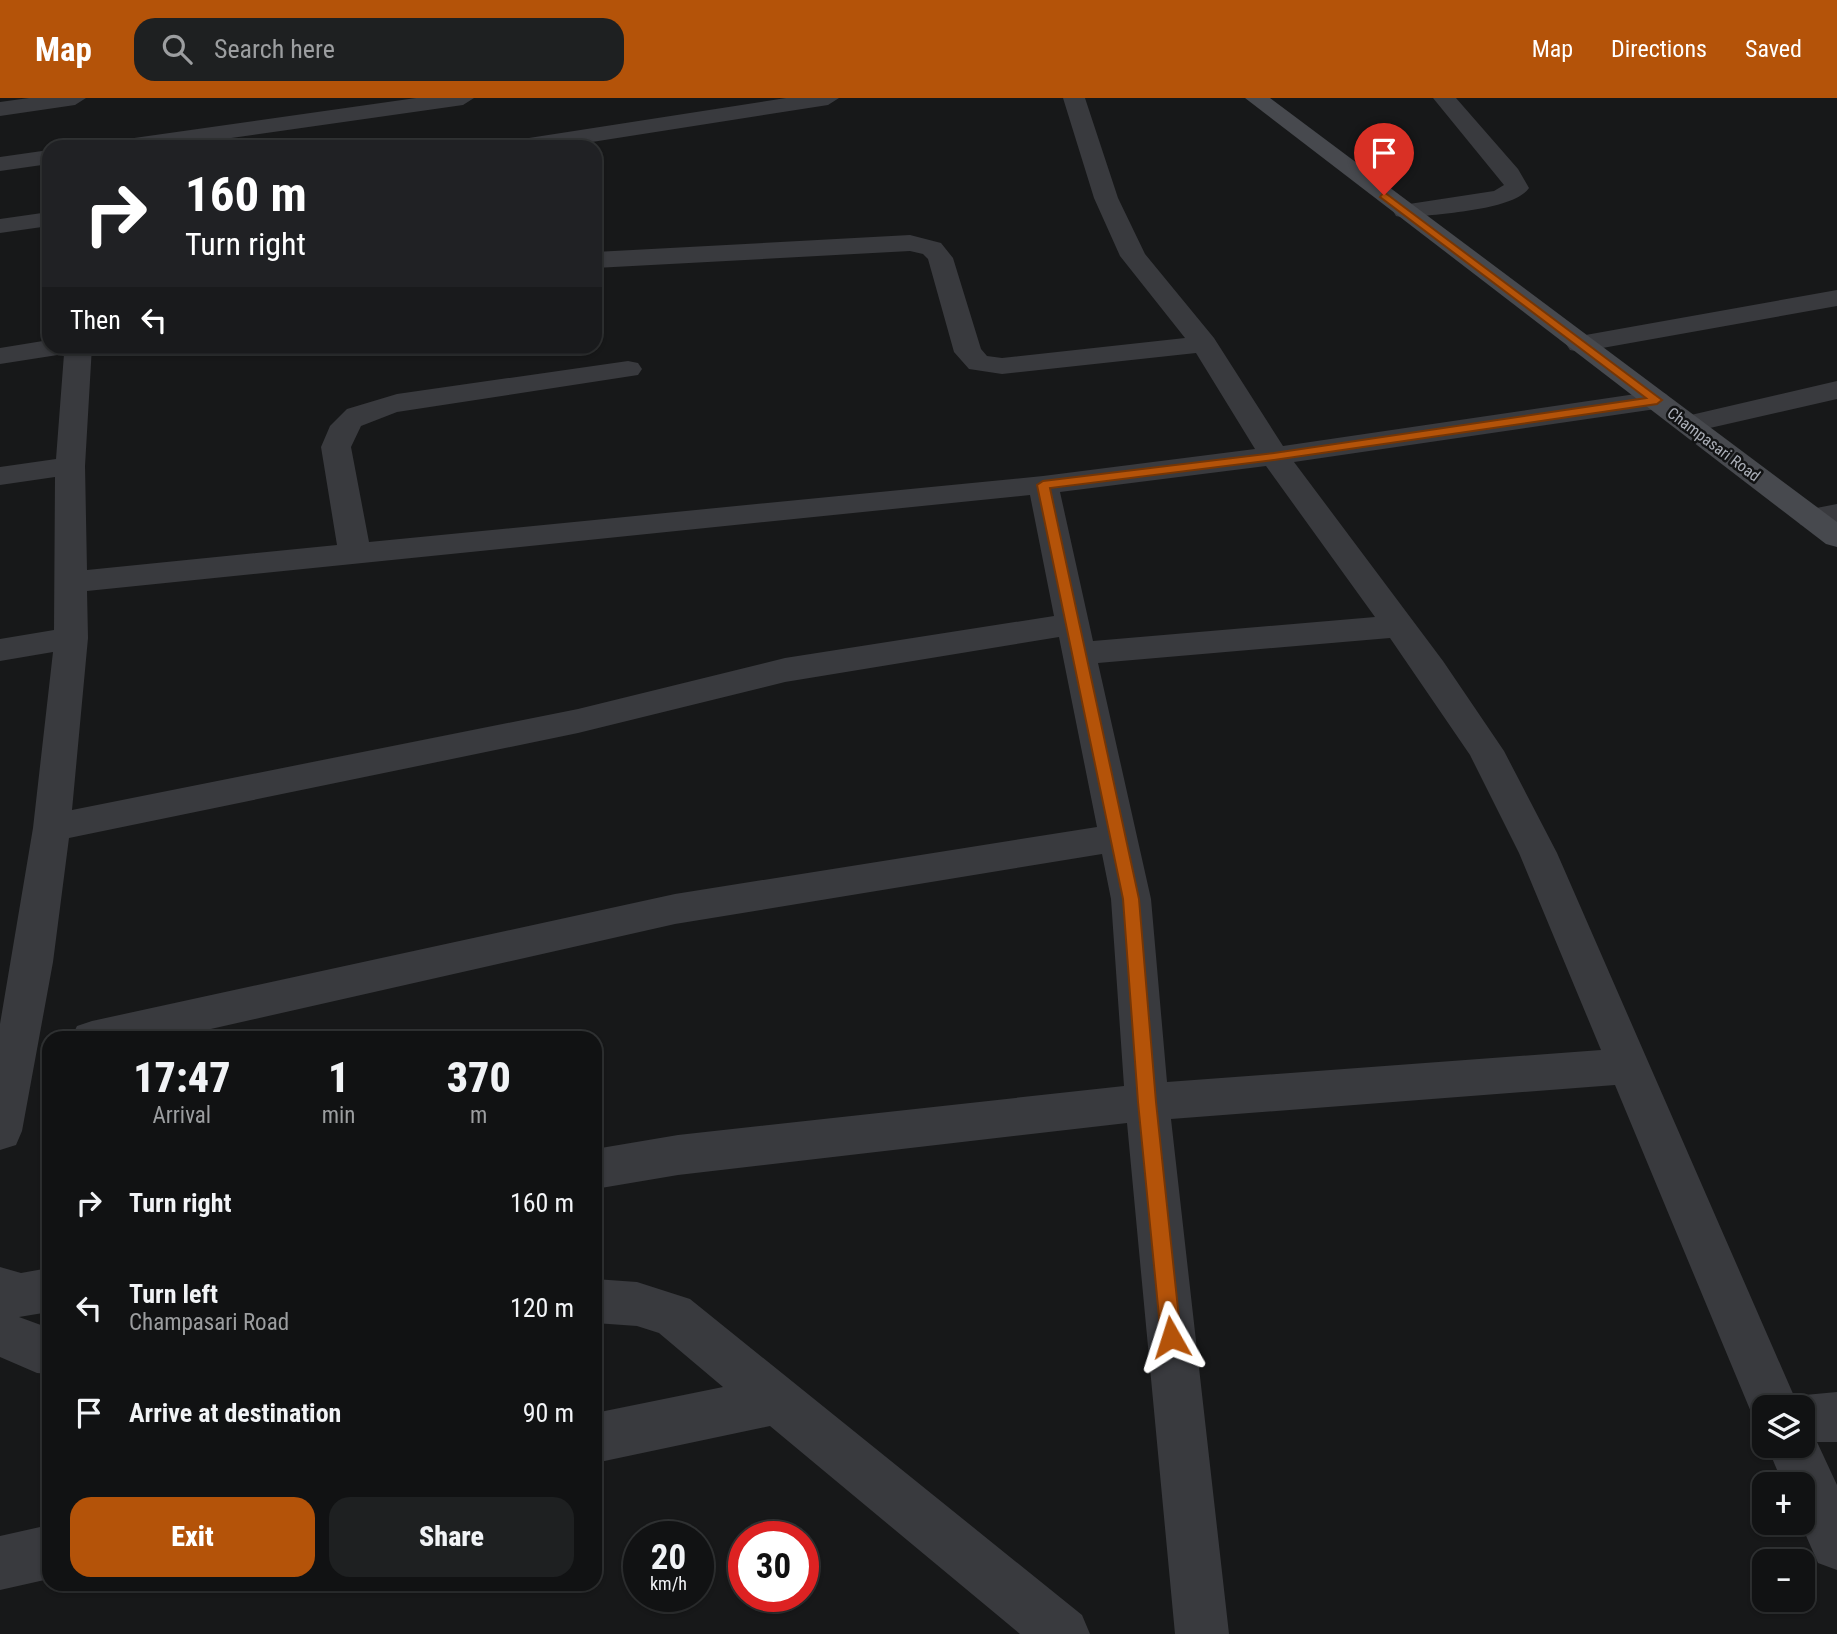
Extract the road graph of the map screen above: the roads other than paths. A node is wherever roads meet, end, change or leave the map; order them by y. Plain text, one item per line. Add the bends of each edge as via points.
1 (75, 98) edge
2 (463, 98) edge
3 (828, 98) edge
4 (1065, 98) edge
5 (1074, 98) edge
6 (1256, 98) edge
7 (1444, 98) edge
8 (0, 108) edge
9 (169, 140) edge
10 (561, 140) edge
11 (42, 158) edge
12 (0, 164) edge
13 (1405, 211) junction
14 (42, 220) edge
15 (0, 226) edge
16 (602, 260) edge
17 (1837, 298) edge
18 (1204, 344) junction
19 (1580, 344) junction
20 (42, 350) edge
21 (77, 354) edge
22 (0, 356) edge
23 (628, 369) dead end
24 (1837, 390) edge
25 (1657, 400) junction
26 (1688, 424) junction
27 (1274, 456) junction
28 (70, 466) junction
29 (0, 476) edge
30 (1043, 485) junction
31 (1825, 515) edge
32 (1837, 537) edge
33 (355, 555) junction
34 (72, 582) junction
35 (1399, 626) junction
36 (71, 638) junction
37 (1076, 638) junction
38 (0, 650) edge
39 (52, 828) junction
40 (1117, 838) junction
41 (17, 964) edge
42 (124, 1031) edge
43 (32, 1051) edge
44 (1626, 1066) junction
45 (1147, 1102) junction
46 (0, 1131) edge
47 (602, 1168) edge
48 (0, 1289) edge
49 (42, 1291) edge
50 (602, 1302) edge
51 (0, 1332) edge
52 (42, 1350) edge
53 (1769, 1395) edge
54 (779, 1399) junction
55 (1837, 1417) edge
56 (1815, 1418) edge
57 (602, 1437) edge
58 (1798, 1458) edge
59 (1837, 1544) edge
60 (42, 1554) edge
61 (0, 1563) edge
62 (1063, 1634) edge
63 (1202, 1634) edge

1 - 8 street
2 - 9 street
3 - 10 street
4 - 5 street
5 - 18 street via 1117,228
6 - 13 main road, Champasari Road
7 - 13 street via 1517,188 1500,197
11 - 12 street
13 - 19 main road, Champasari Road
14 - 15 street
16 - 18 street via 910,243 932,248 940,258 968,352 979,363 1002,366
17 - 19 street
18 - 27 street
19 - 25 main road, Champasari Road
20 - 22 street
21 - 28 street
23 - 33 street via 397,403 347,420 336,447
24 - 26 street
25 - 26 main road, Champasari Road
25 - 27 street
26 - 31 main road, Champasari Road
27 - 30 street
27 - 35 street
28 - 29 street
28 - 34 street
30 - 33 street
30 - 37 street
31 - 32 main road, Champasari Road
33 - 34 street
34 - 36 street
35 - 37 street
35 - 44 street via 1486,751 1538,853
36 - 38 street
36 - 39 street
37 - 39 street via 785,670 578,720
37 - 40 street
39 - 41 street
40 - 42 street via 675,909
40 - 45 street via 1131,899
41 - 43 street
43 - 46 street
44 - 45 street
44 - 53 street
45 - 47 street via 678,1155
45 - 63 street
48 - 49 street via 22,1295
50 - 54 street via 637,1304 673,1315
51 - 52 street
54 - 57 street
54 - 62 street
55 - 56 street
58 - 59 street
60 - 61 street

